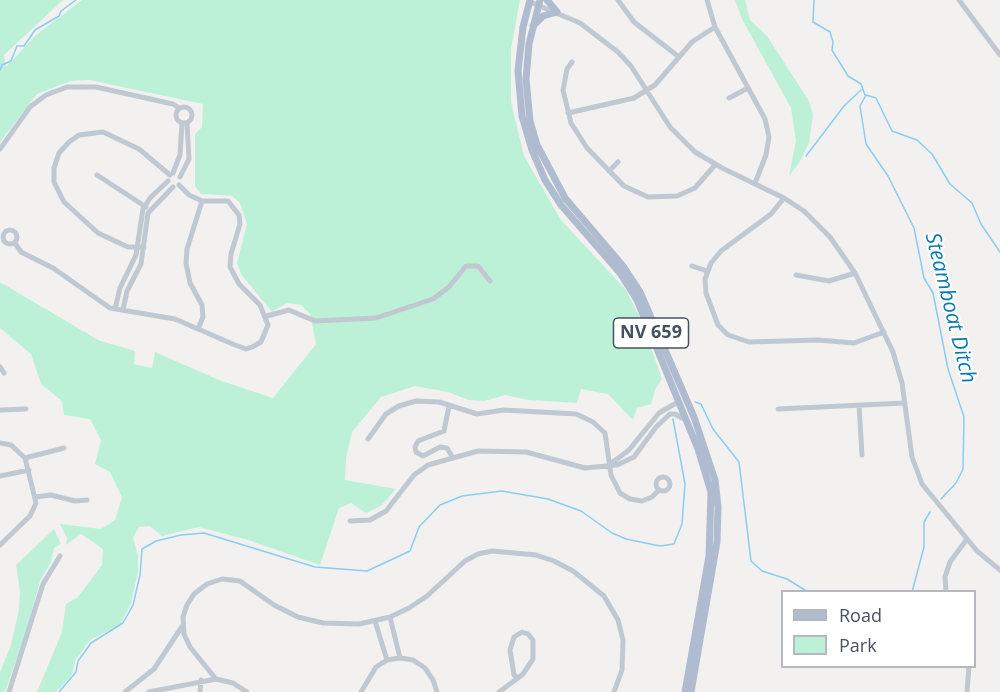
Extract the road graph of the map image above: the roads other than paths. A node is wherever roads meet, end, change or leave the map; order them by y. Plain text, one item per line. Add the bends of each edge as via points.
1 (547, 0) edge
2 (618, 0) edge
3 (707, 0) edge
4 (959, 0) edge
5 (530, 1) edge
6 (539, 2) edge
7 (556, 12) junction
8 (715, 27) junction
9 (532, 28) junction
10 (1000, 54) edge
11 (679, 57) junction
12 (572, 62) dead end
13 (748, 88) junction
14 (646, 91) junction
15 (729, 98) dead end
16 (179, 108) junction
17 (567, 113) junction
18 (184, 123) junction
19 (190, 142) junction
20 (181, 143) junction
21 (0, 149) edge
22 (618, 162) dead end
23 (715, 165) junction
24 (609, 171) junction
25 (97, 175) dead end
26 (170, 176) junction
27 (180, 177) junction
28 (755, 183) junction
29 (176, 186) junction
30 (784, 198) junction
31 (202, 201) junction
32 (147, 208) junction
33 (15, 243) dead end
34 (136, 248) junction
35 (144, 248) junction
36 (692, 266) dead end
37 (707, 271) junction
38 (855, 273) junction
39 (796, 275) dead end
40 (490, 281) dead end
41 (115, 309) junction
42 (123, 310) junction
43 (267, 316) junction
44 (198, 329) junction
45 (884, 332) junction
46 (0, 367) edge
47 (4, 373) dead end
48 (678, 402) junction
49 (905, 403) junction
50 (858, 405) junction
51 (449, 406) junction
52 (26, 409) dead end
53 (778, 409) dead end
54 (0, 410) edge
55 (694, 417) junction
56 (687, 423) junction
57 (368, 439) dead end
58 (0, 443) edge
59 (64, 448) dead end
60 (862, 455) dead end
61 (25, 458) junction
62 (453, 458) junction
63 (609, 465) junction
64 (29, 470) junction
65 (0, 476) edge
66 (659, 490) dead end
67 (35, 497) junction
68 (87, 500) dead end
69 (350, 520) dead end
70 (0, 533) edge
71 (967, 539) junction
72 (6, 540) junction
73 (0, 545) edge
74 (60, 556) dead end
75 (1000, 570) edge
76 (946, 590) edge
77 (390, 617) junction
78 (375, 621) junction
79 (183, 625) junction
80 (400, 658) junction
81 (387, 660) junction
82 (969, 668) edge
83 (518, 678) junction
84 (216, 679) junction
85 (201, 680) junction
86 (172, 689) edge
87 (9, 692) edge
88 (125, 692) edge
89 (148, 692) edge
90 (200, 692) edge
91 (247, 692) edge
92 (361, 692) edge
93 (437, 692) edge
94 (499, 692) edge
95 (614, 692) edge
96 (685, 692) edge
97 (692, 692) edge
98 (967, 692) edge

1 - 7 main road
2 - 11 street via 634,22
3 - 8 street
4 - 10 street
5 - 6 street
5 - 48 main road, NV 659 via 518,71 522,116 532,150 561,205 620,273 638,300
6 - 7 street
6 - 9 main road, NV 659
7 - 9 main road via 540,18
7 - 14 street via 585,26 618,52
8 - 11 street via 699,36
8 - 13 street
9 - 55 main road, NV 659 via 526,61 527,95 540,154 565,198 640,292
11 - 14 street
12 - 17 street via 563,90
13 - 15 street
13 - 28 street via 762,112 769,137
14 - 17 street via 627,101
14 - 23 street via 675,132
16 - 18 street via 176,118
16 - 18 street via 191,111 192,118
16 - 21 street via 96,87 67,87 30,107
17 - 24 street via 584,144
18 - 19 street
18 - 20 street
19 - 20 street
19 - 27 street via 189,159
20 - 26 street via 179,163
22 - 24 street
23 - 24 street via 692,190 662,198 635,193
23 - 28 street
25 - 32 street
26 - 27 street
26 - 29 street
26 - 32 street via 150,198
26 - 34 street via 139,149 103,132 79,135 59,153 54,182 64,202 98,233
27 - 29 street
28 - 30 street
29 - 31 street
29 - 32 street
30 - 37 street via 766,219 721,251
30 - 38 street via 831,237
31 - 43 street via 228,201 239,215 230,267 233,276
31 - 44 street via 186,263 190,283 202,305
32 - 34 street via 140,220
32 - 35 street
33 - 41 street via 21,252
34 - 35 street
34 - 41 street
35 - 42 street
36 - 37 street
37 - 45 street via 706,293 714,319 728,335 742,341 818,340 850,344
38 - 39 street via 829,281
38 - 45 street
40 - 43 street via 478,266 466,266 433,299 376,318 315,321 289,310
41 - 42 street
42 - 44 street via 175,319
43 - 44 street via 266,335 246,349
45 - 49 street via 897,363
46 - 47 street
48 - 55 main road
48 - 56 main road, NV 659
48 - 63 street via 659,413 629,450
49 - 50 street
49 - 71 street via 918,477 929,496
50 - 53 street
50 - 60 street
51 - 57 street via 424,400 399,406 378,422
51 - 62 street via 444,431 418,441 415,450 423,456 443,447 450,449
51 - 63 street via 477,414 504,410 585,417 605,433
52 - 54 street
55 - 97 main road, NV 659 via 715,480 718,517 715,562
56 - 63 street via 670,414 634,457
56 - 96 main road, NV 659 via 708,477 712,508 709,556
58 - 61 street via 11,446
59 - 61 street
61 - 64 street
62 - 63 street via 478,452 526,452 585,468
62 - 69 street via 419,470 377,517 364,522
63 - 66 street via 617,489 624,496 642,501
64 - 65 street
64 - 67 street
67 - 68 street
67 - 72 street via 30,516
70 - 72 street
71 - 75 street
71 - 76 street via 950,562
72 - 73 street
74 - 87 street via 43,584
77 - 78 street
77 - 80 street
77 - 95 street via 427,596 478,554 501,551 554,561 596,588 618,620 624,651
78 - 79 street via 336,625 311,621 285,612 245,583 222,579 194,594 184,611
78 - 81 street
79 - 84 street via 190,647
79 - 88 street via 154,669
80 - 81 street
80 - 93 street via 425,668
81 - 92 street via 371,672
82 - 98 street
83 - 83 street via 528,669 534,652 532,637 522,632 514,637 510,650 514,675
83 - 94 street
84 - 85 street
84 - 91 street
85 - 86 street
85 - 90 street
86 - 89 street

